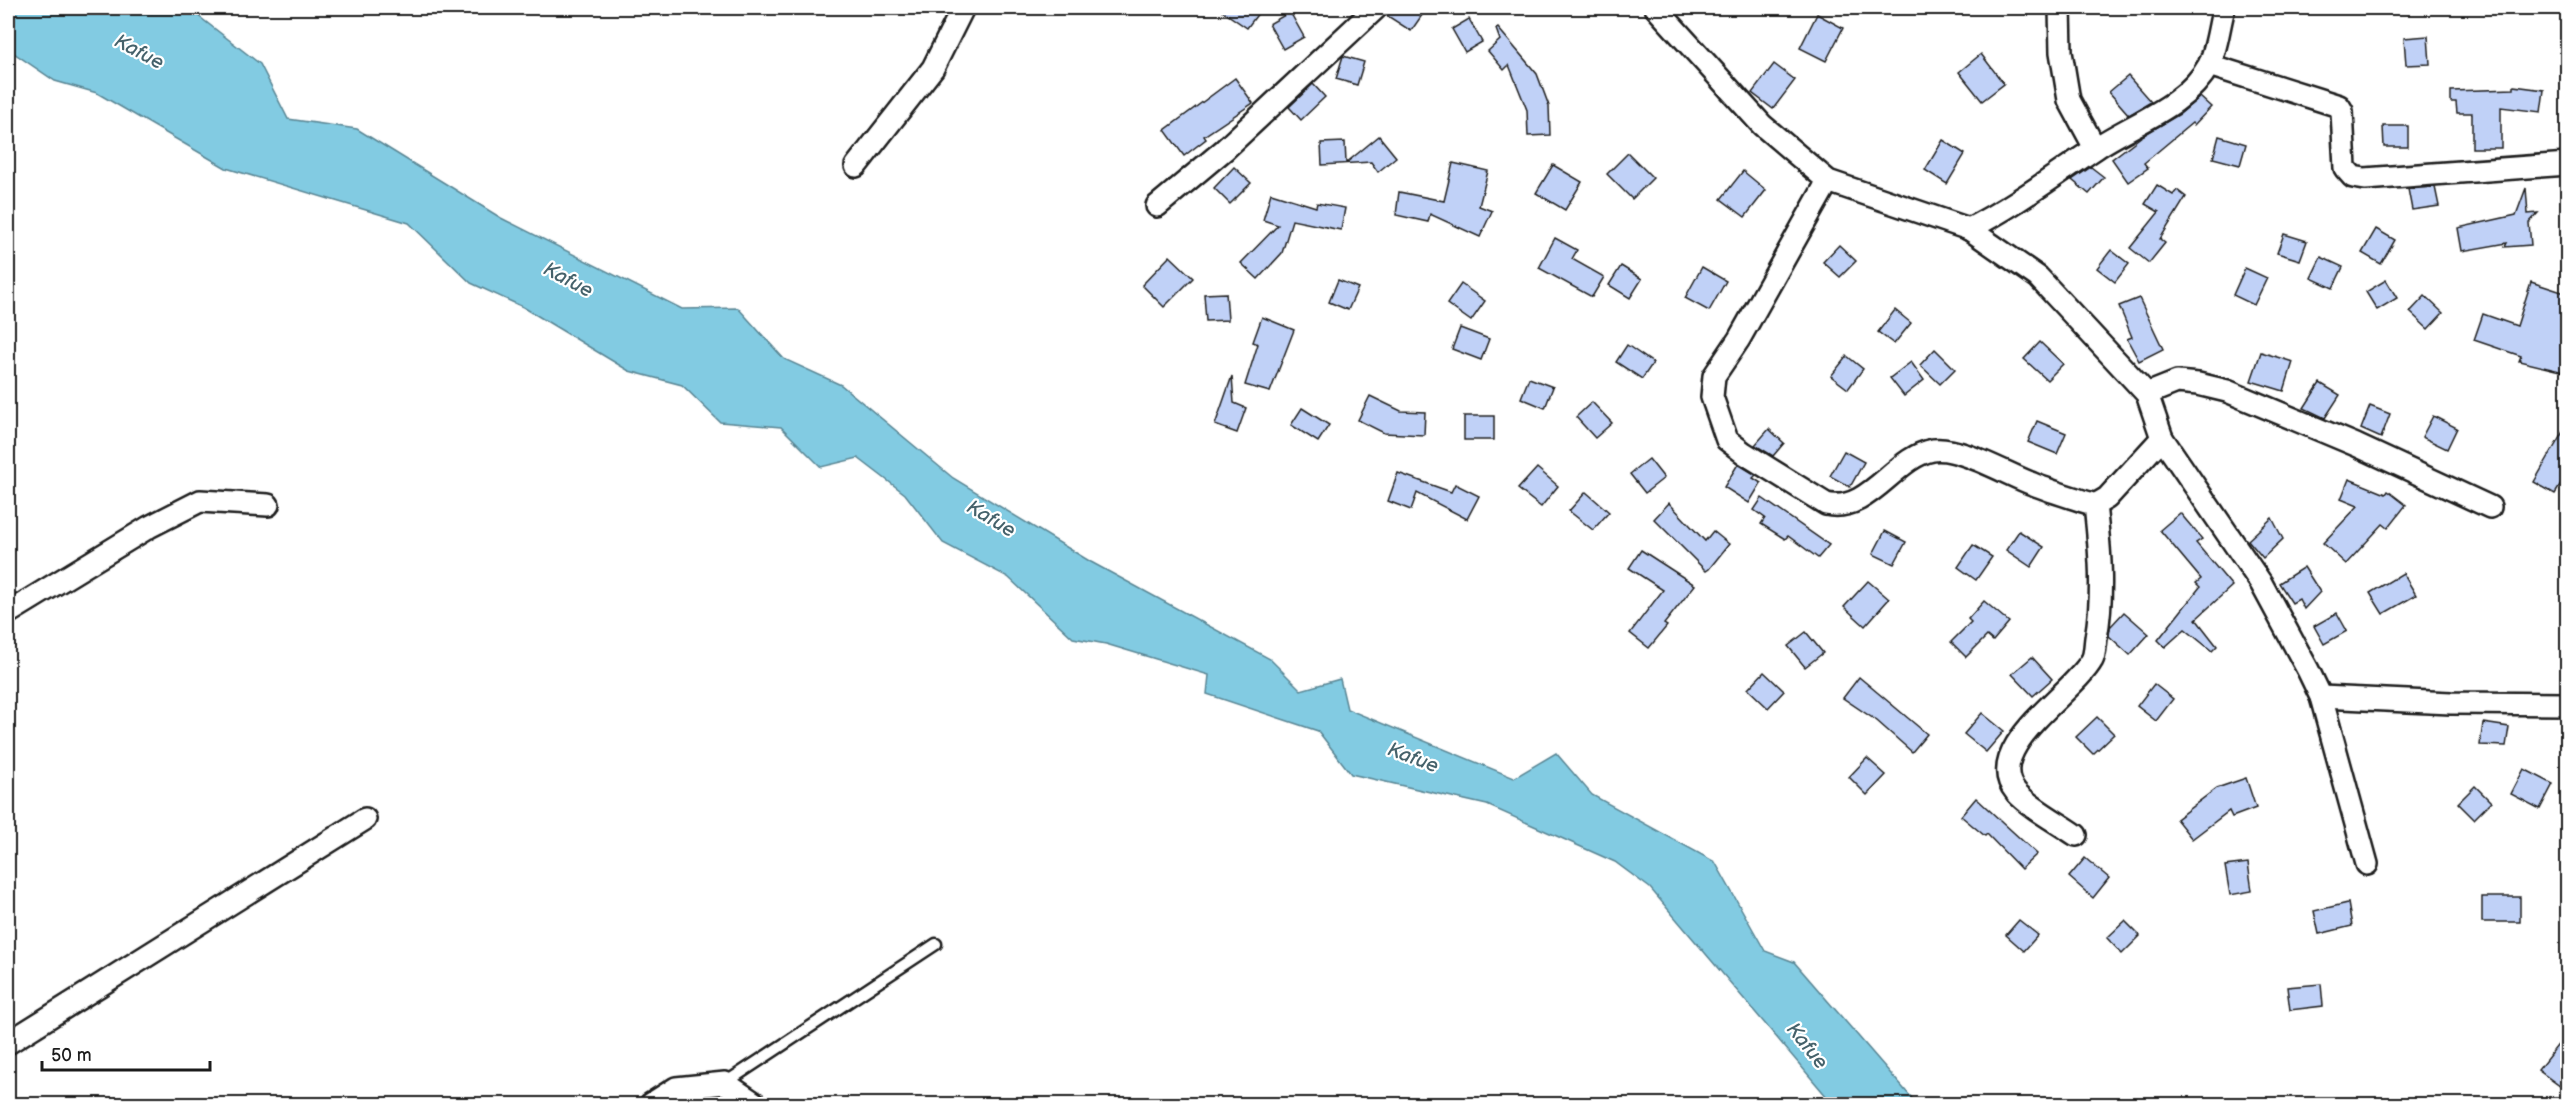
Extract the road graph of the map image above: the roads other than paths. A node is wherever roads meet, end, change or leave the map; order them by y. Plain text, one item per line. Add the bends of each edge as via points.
1 (963, 8) edge
2 (1376, 8) edge
3 (1656, 8) edge
4 (2060, 8) edge
5 (2224, 8) edge
6 (2209, 65) junction
7 (2096, 148) junction
8 (2568, 164) edge
9 (856, 166) dead end
10 (1828, 181) junction
11 (1157, 206) dead end
12 (1969, 229) junction
13 (2147, 394) junction
14 (2162, 438) junction
15 (268, 505) dead end
16 (2095, 505) junction
17 (2490, 507) dead end
18 (8, 613) edge
19 (2320, 697) junction
20 (2568, 704) edge
21 (365, 819) dead end
22 (2076, 835) dead end
23 (2367, 864) dead end
24 (936, 944) dead end
25 (8, 1043) edge
26 (725, 1083) junction
27 (651, 1104) edge
28 (756, 1104) edge

1 - 9 street via 933,68
2 - 11 street via 1224,150
3 - 10 street via 1762,125
4 - 7 street via 2061,52 2069,100
5 - 6 street
6 - 7 street via 2188,90 2165,108
6 - 8 street via 2339,106 2345,168 2353,177
7 - 12 street
10 - 12 street
10 - 16 street via 1714,376 1712,397 1727,440 1835,506 1859,500 1933,450 1955,452 2036,486
12 - 13 street via 2037,277
13 - 14 street
13 - 17 street via 2177,382 2227,391
14 - 16 street via 2107,498
14 - 19 street via 2261,583
15 - 18 street via 200,501
16 - 22 street via 2102,566 2101,613 2093,660 2019,742 2008,761 2007,776 2017,793
19 - 20 street
19 - 23 street
21 - 25 street
24 - 26 lane
26 - 27 street via 676,1088
26 - 28 street

